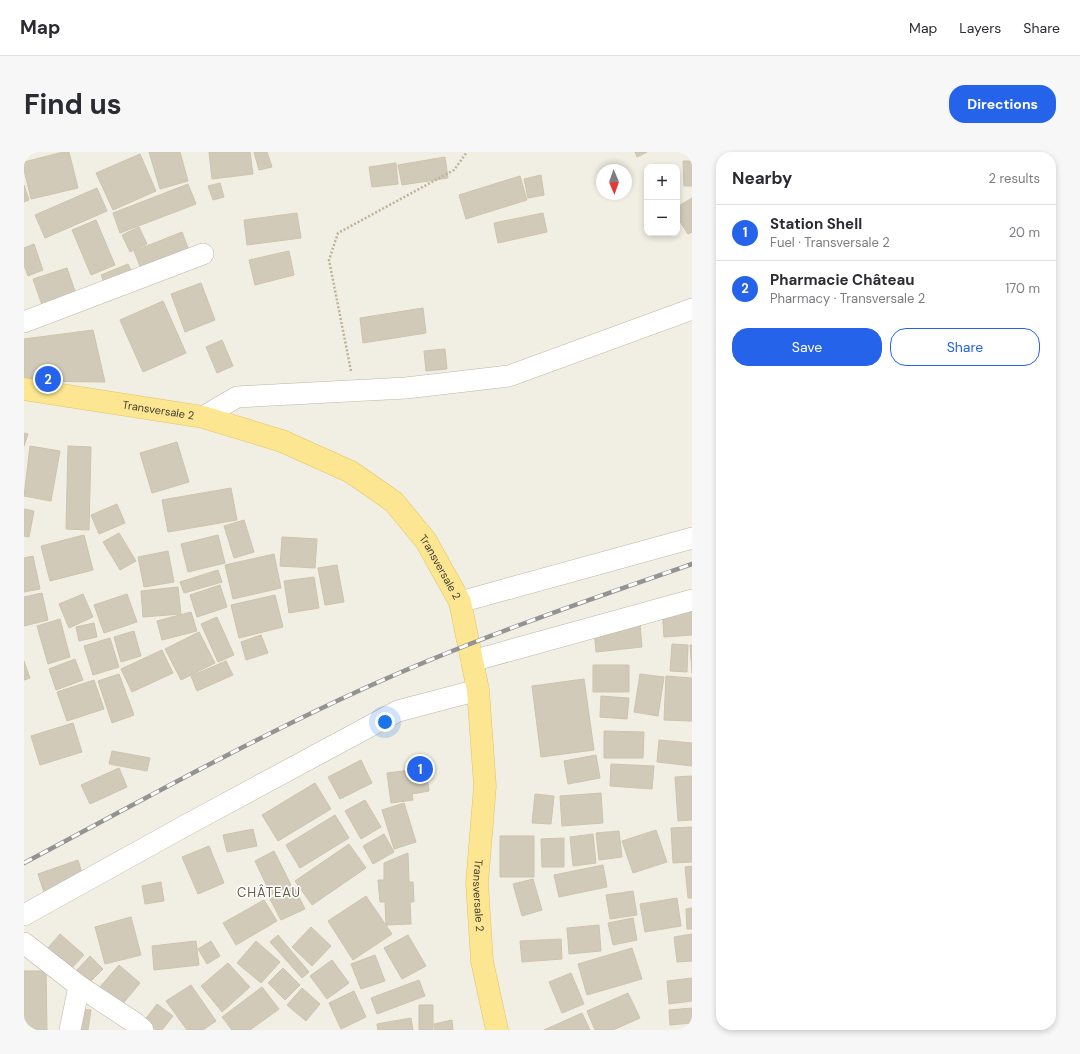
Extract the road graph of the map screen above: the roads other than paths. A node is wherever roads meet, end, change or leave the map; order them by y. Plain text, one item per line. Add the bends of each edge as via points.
1 (203, 254) dead end
2 (692, 309) edge
3 (24, 322) edge
4 (24, 389) edge
5 (203, 416) junction
6 (692, 538) edge
7 (692, 600) edge
8 (460, 602) junction
9 (472, 661) junction
10 (478, 690) junction
11 (24, 915) edge
12 (24, 943) edge
13 (79, 986) junction
14 (70, 1030) edge
15 (142, 1030) edge
16 (497, 1030) edge

1 - 3 street
2 - 5 street via 509,376 406,388 237,397
4 - 5 main road, Transversale 2
5 - 8 main road, Transversale 2 via 282,441 351,472 394,502 426,541
6 - 8 street
7 - 9 street
8 - 9 main road, Transversale 2
9 - 10 main road, Transversale 2
10 - 11 street via 398,711
10 - 16 main road, Transversale 2 via 485,786 477,883 482,962
12 - 13 street
13 - 14 street
13 - 15 street

